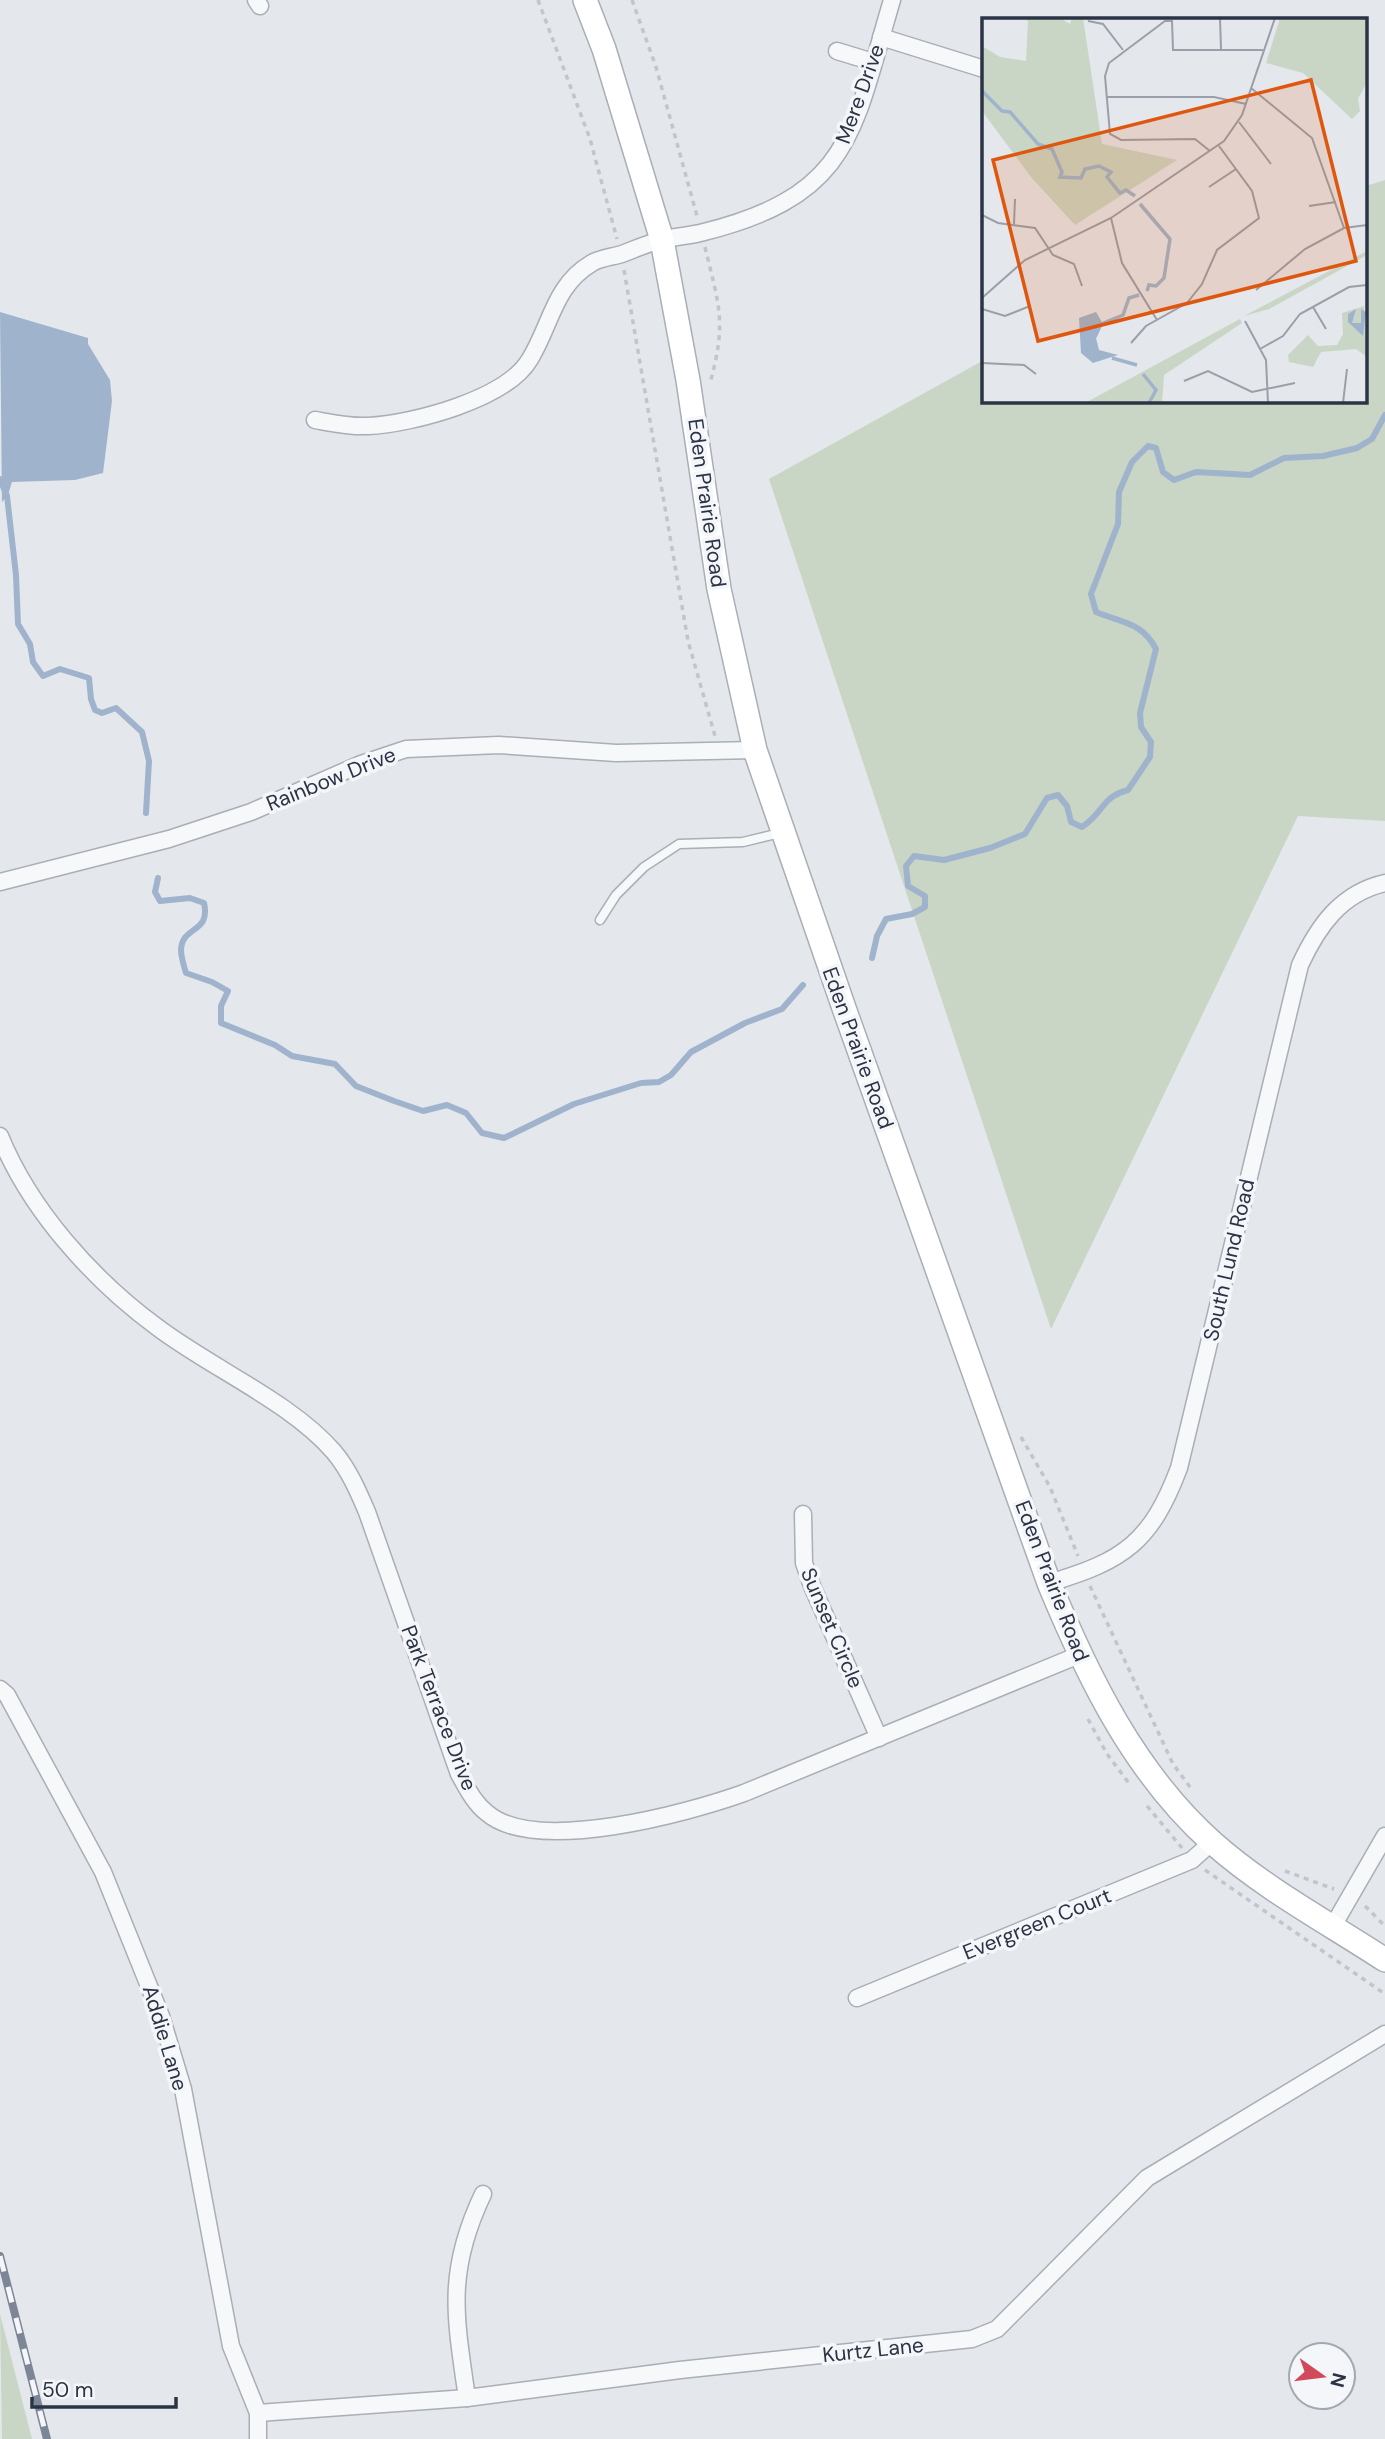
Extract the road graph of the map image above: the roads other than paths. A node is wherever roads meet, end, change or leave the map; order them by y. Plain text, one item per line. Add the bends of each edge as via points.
1 (585, 0) edge
2 (892, 0) edge
3 (881, 37) junction
4 (837, 51) dead end
5 (873, 62) junction
6 (982, 68) edge
7 (662, 240) junction
8 (315, 420) dead end
9 (755, 750) junction
10 (782, 832) junction
11 (0, 882) edge
12 (1385, 883) edge
13 (600, 920) dead end
14 (0, 1136) edge
15 (803, 1514) dead end
16 (1049, 1583) junction
17 (1079, 1655) junction
18 (0, 1689) edge
19 (879, 1738) junction
20 (1385, 1836) edge
21 (1212, 1842) junction
22 (1333, 1926) junction
23 (1385, 1960) edge
24 (858, 1998) dead end
25 (1385, 2034) edge
26 (483, 2194) dead end
27 (467, 2398) junction
28 (258, 2413) junction
29 (258, 2439) edge

1 - 7 main road, Eden Prairie Road
2 - 3 street, Mere Drive
3 - 5 street, Mere Drive
3 - 6 street
4 - 5 street
5 - 7 street, Mere Drive via 851,131 813,184 758,216
7 - 8 street, Mere Drive via 593,262 575,275 559,293 528,363 486,396 368,426
7 - 9 main road, Eden Prairie Road via 719,589
9 - 10 main road, Eden Prairie Road
9 - 11 street, Rainbow Drive via 616,753 499,745 406,749 251,812 169,839
10 - 13 lane via 743,842 679,844 644,867 616,895
10 - 16 main road, Eden Prairie Road
12 - 16 street, South Lund Road via 1358,892 1333,911 1313,936 1300,965 1168,1499 1151,1527 1127,1551 1084,1573
14 - 19 street, Park Terrace Drive via 34,1197 110,1288 165,1333 311,1429 335,1453 367,1513 459,1774 488,1815 535,1830 635,1823 691,1812
15 - 19 street, Sunset Circle via 804,1563
16 - 17 main road, Eden Prairie Road
17 - 19 street, Park Terrace Drive
17 - 21 main road, Eden Prairie Road via 1130,1743
18 - 28 street, Addie Lane via 8,1695 103,1872 161,2016 183,2089 231,2346
20 - 22 street
21 - 22 main road, Eden Prairie Road
21 - 24 street, Evergreen Court via 1192,1860
22 - 23 main road, Eden Prairie Road
25 - 27 street, Kurtz Lane via 1147,2178 997,2329 972,2339
26 - 27 street via 467,2227 456,2280
27 - 28 street, Kurtz Lane
28 - 29 street

